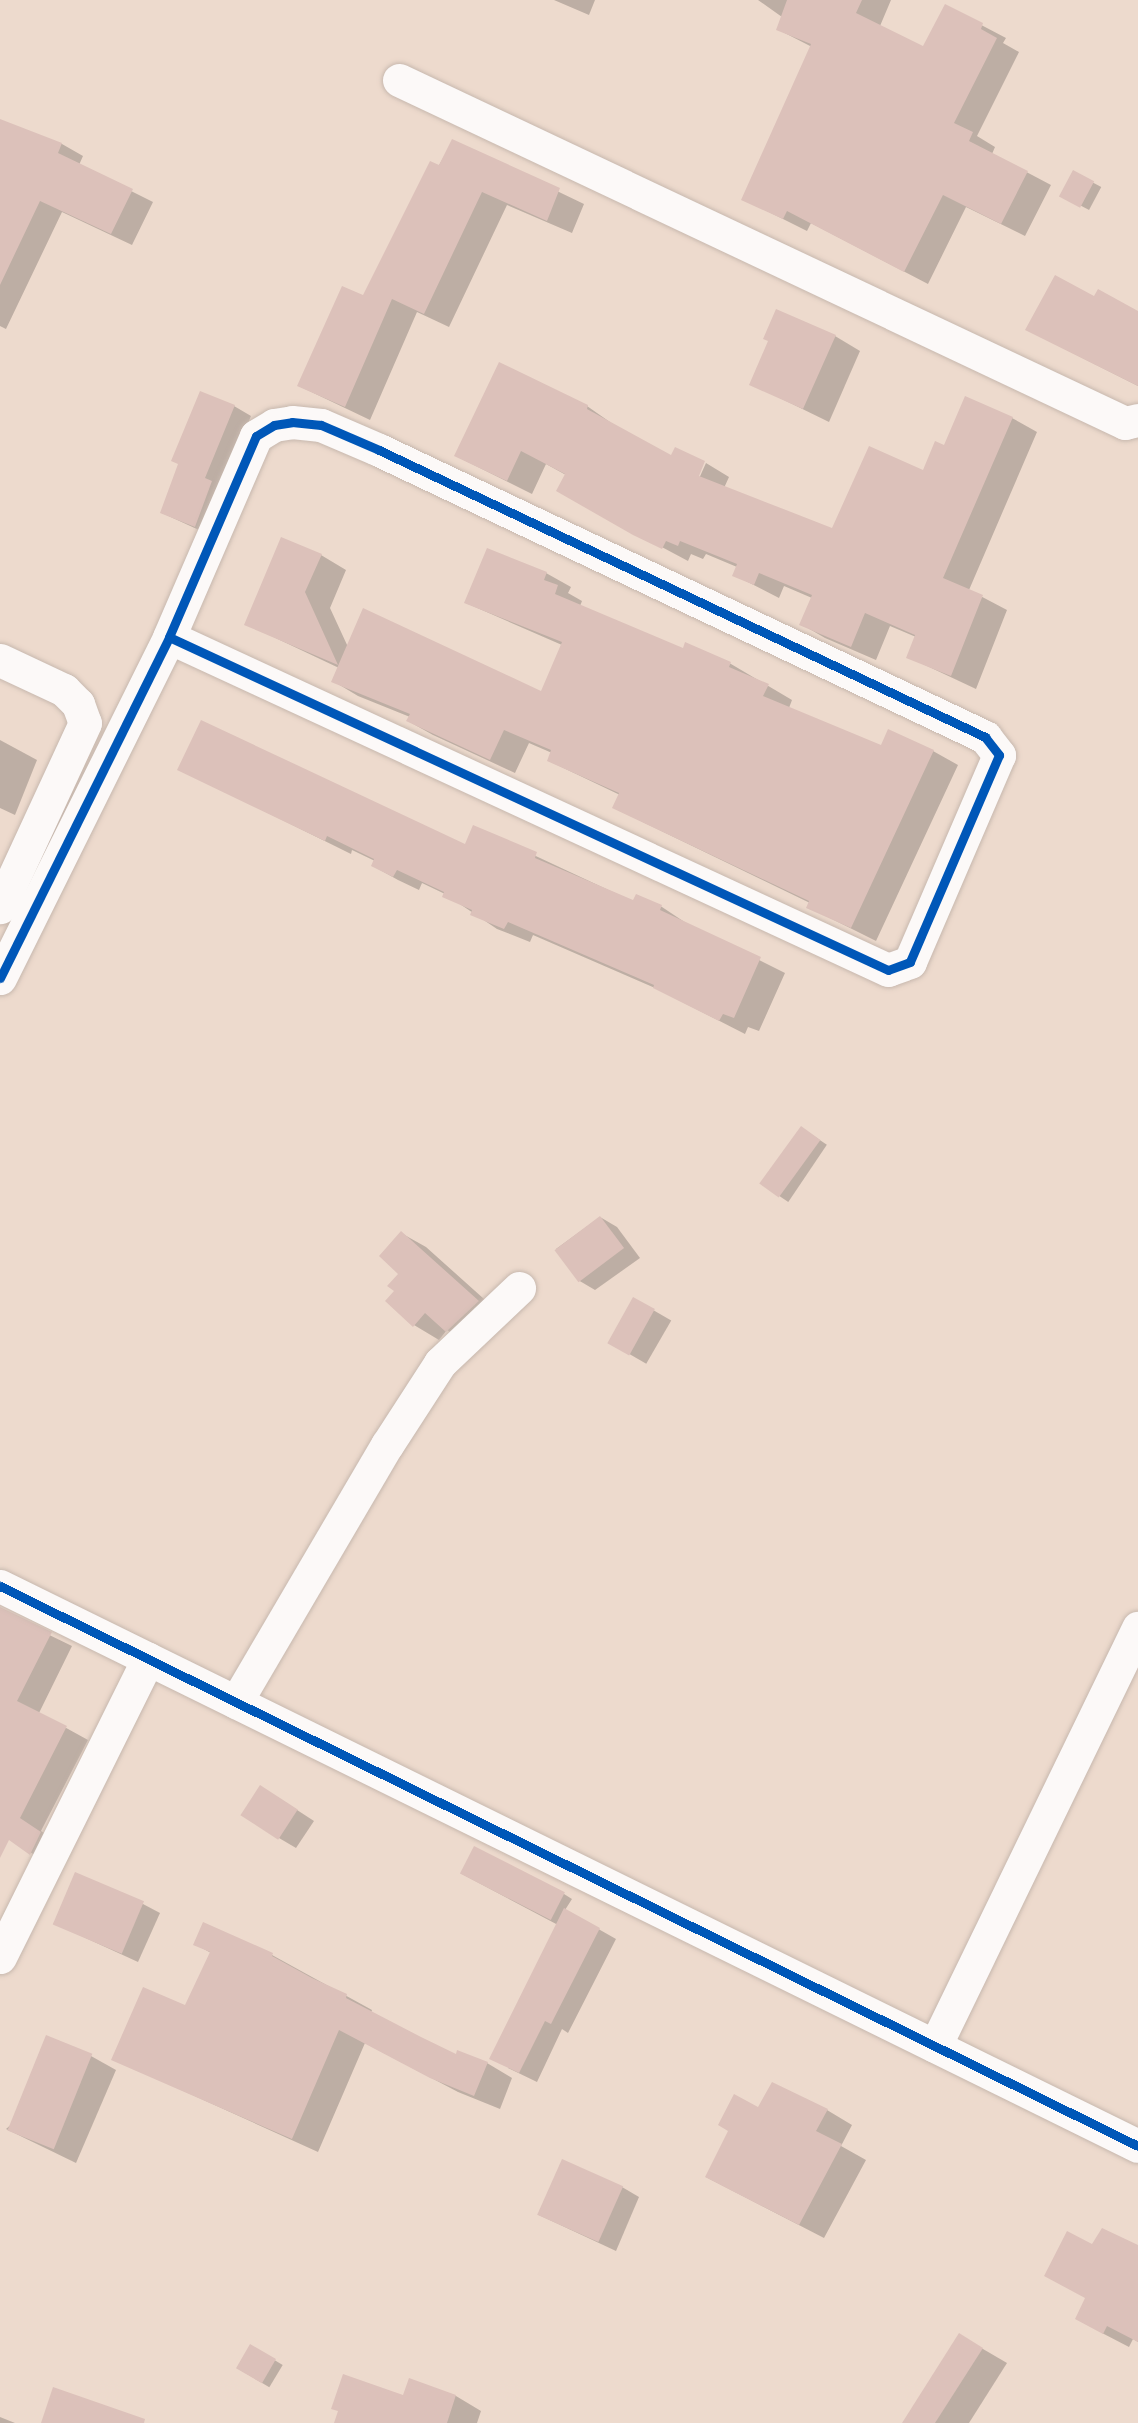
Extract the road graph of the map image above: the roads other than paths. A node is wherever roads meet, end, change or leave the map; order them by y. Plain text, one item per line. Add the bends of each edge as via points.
1 (399, 80) dead end
2 (1138, 420) edge
3 (170, 637) junction
4 (0, 660) edge
5 (0, 907) edge
6 (0, 978) edge
7 (519, 1288) dead end
8 (0, 1586) edge
9 (1138, 1628) edge
10 (148, 1659) junction
11 (236, 1702) junction
12 (0, 1957) edge
13 (935, 2046) junction
14 (1138, 2146) edge

1 - 2 street via 1125,423
3 - 3 street via 255,436 274,425 321,425 554,530 985,737 999,755 910,962 888,970
3 - 6 street
4 - 5 street via 64,690 78,704 85,723
7 - 11 street via 440,1363 387,1445
8 - 10 street
9 - 13 street
10 - 11 street
10 - 12 street
11 - 13 street
13 - 14 street

